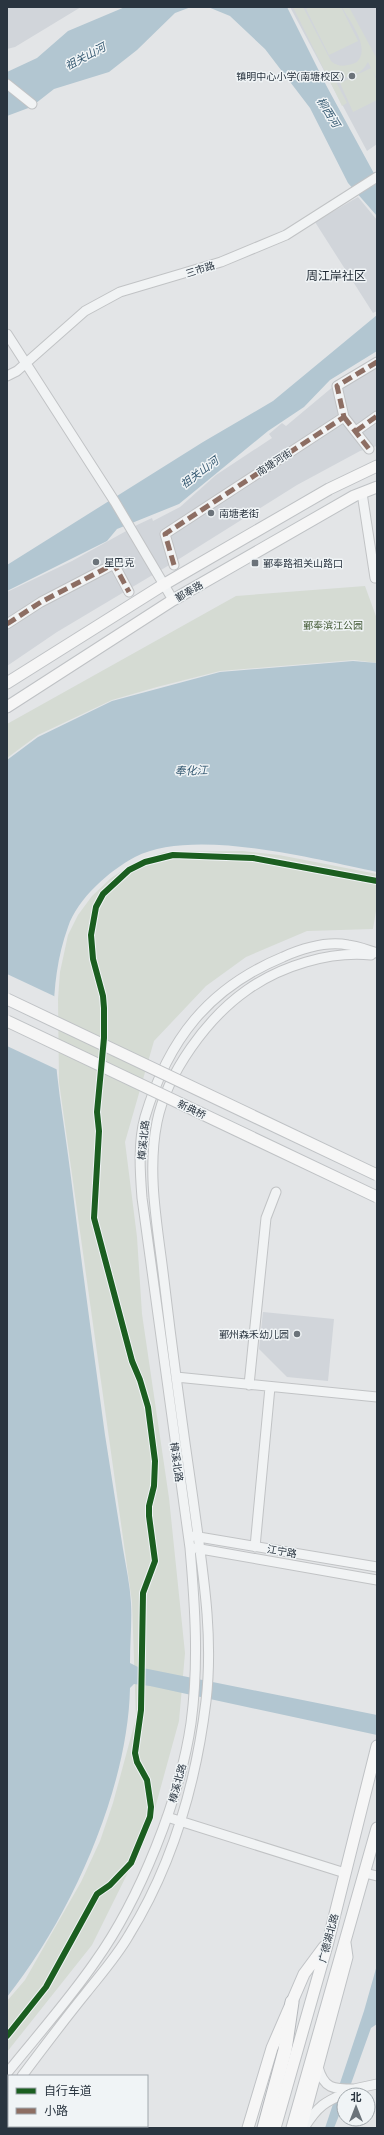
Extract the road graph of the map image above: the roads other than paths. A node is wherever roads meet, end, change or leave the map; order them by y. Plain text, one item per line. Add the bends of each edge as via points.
1 (7, 84) edge
2 (32, 104) dead end
3 (377, 177) edge
4 (7, 334) edge
5 (27, 362) junction
6 (377, 362) edge
7 (7, 376) edge
8 (377, 416) edge
9 (344, 417) junction
10 (356, 431) junction
11 (369, 449) dead end
12 (377, 466) edge
13 (377, 487) edge
14 (362, 493) junction
15 (174, 565) dead end
16 (375, 578) dead end
17 (163, 585) junction
18 (129, 592) dead end
19 (173, 600) junction
20 (7, 624) edge
21 (7, 684) edge
22 (7, 707) edge
23 (377, 953) edge
24 (377, 956) edge
25 (7, 999) edge
26 (7, 1021) edge
27 (377, 1175) edge
28 (276, 1192) dead end
29 (377, 1197) edge
30 (176, 1377) junction
31 (249, 1385) junction
32 (270, 1387) junction
33 (377, 1397) edge
34 (188, 1536) junction
35 (198, 1537) junction
36 (255, 1546) junction
37 (190, 1548) junction
38 (200, 1549) junction
39 (377, 1567) edge
40 (377, 1580) edge
41 (377, 1746) edge
42 (167, 1817) junction
43 (182, 1822) junction
44 (377, 1828) edge
45 (345, 1873) junction
46 (365, 1873) junction
47 (377, 1876) edge
48 (345, 1936) junction
49 (328, 1942) junction
50 (292, 2002) junction
51 (318, 2067) junction
52 (7, 2073) edge
53 (23, 2075) edge
54 (377, 2084) edge
55 (336, 2087) edge
56 (360, 2087) edge
57 (336, 2097) edge
58 (275, 2111) junction
59 (248, 2128) edge
60 (264, 2128) edge
61 (276, 2128) edge
62 (292, 2128) edge
63 (303, 2128) edge

1 - 2 street
3 - 5 street, 三市路 via 286,235 221,262 120,292 85,311
4 - 5 street
5 - 7 street, 三市路
5 - 17 street via 115,502
6 - 9 street via 337,386
8 - 10 street
9 - 10 street
9 - 15 street, 南塘河街 via 165,534
10 - 11 street
12 - 17 main road, 鄞奉路 via 329,489
13 - 14 main road, 鄞奉路
14 - 16 street
14 - 19 main road, 鄞奉路
17 - 19 street
17 - 21 main road, 鄞奉路
18 - 20 street via 114,564 41,602
19 - 22 main road, 鄞奉路
23 - 34 street, 樟溪北路 via 347,944 297,951 256,968 226,988 198,1015 168,1058 145,1117 141,1147 142,1198
24 - 30 street, 樟溪北路 via 352,954 328,957 295,966 262,980 232,1001 209,1024 177,1072 157,1120 153,1164 154,1193
25 - 27 main road, 新典桥, bridge
26 - 29 main road, 新典桥, bridge
28 - 31 street via 266,1218
30 - 31 street
30 - 35 street, 樟溪北路
31 - 32 street
32 - 33 street
32 - 36 street
34 - 35 street, 江宁路
34 - 37 street, 樟溪北路
35 - 36 street, 江宁路
35 - 38 street, 樟溪北路
36 - 39 street, 江宁路
37 - 38 street, 江宁路
37 - 42 street, 樟溪北路 via 196,1631 193,1703 186,1746
38 - 40 street, 江宁路
38 - 43 street, 樟溪北路 via 209,1630 209,1671 196,1764
41 - 45 main road, 广德湖北路
42 - 43 street
42 - 52 street, 樟溪北路 via 137,1888 108,1943 95,1963
43 - 45 street
43 - 53 street, 樟溪北路 via 157,1882 129,1936
44 - 46 main road, 广德湖北路
45 - 49 main road, 广德湖北路
46 - 47 street
46 - 48 main road, 广德湖北路
48 - 51 main road via 347,1956
48 - 62 main road, 广德湖北路
49 - 50 main road via 304,1974
49 - 58 main road, 广德湖北路
50 - 58 highway
50 - 59 main road via 272,2048
51 - 55 street via 321,2078 327,2085
51 - 63 main road
54 - 56 street
57 - 63 street via 314,2111
58 - 60 highway
58 - 61 main road, 广德湖北路

